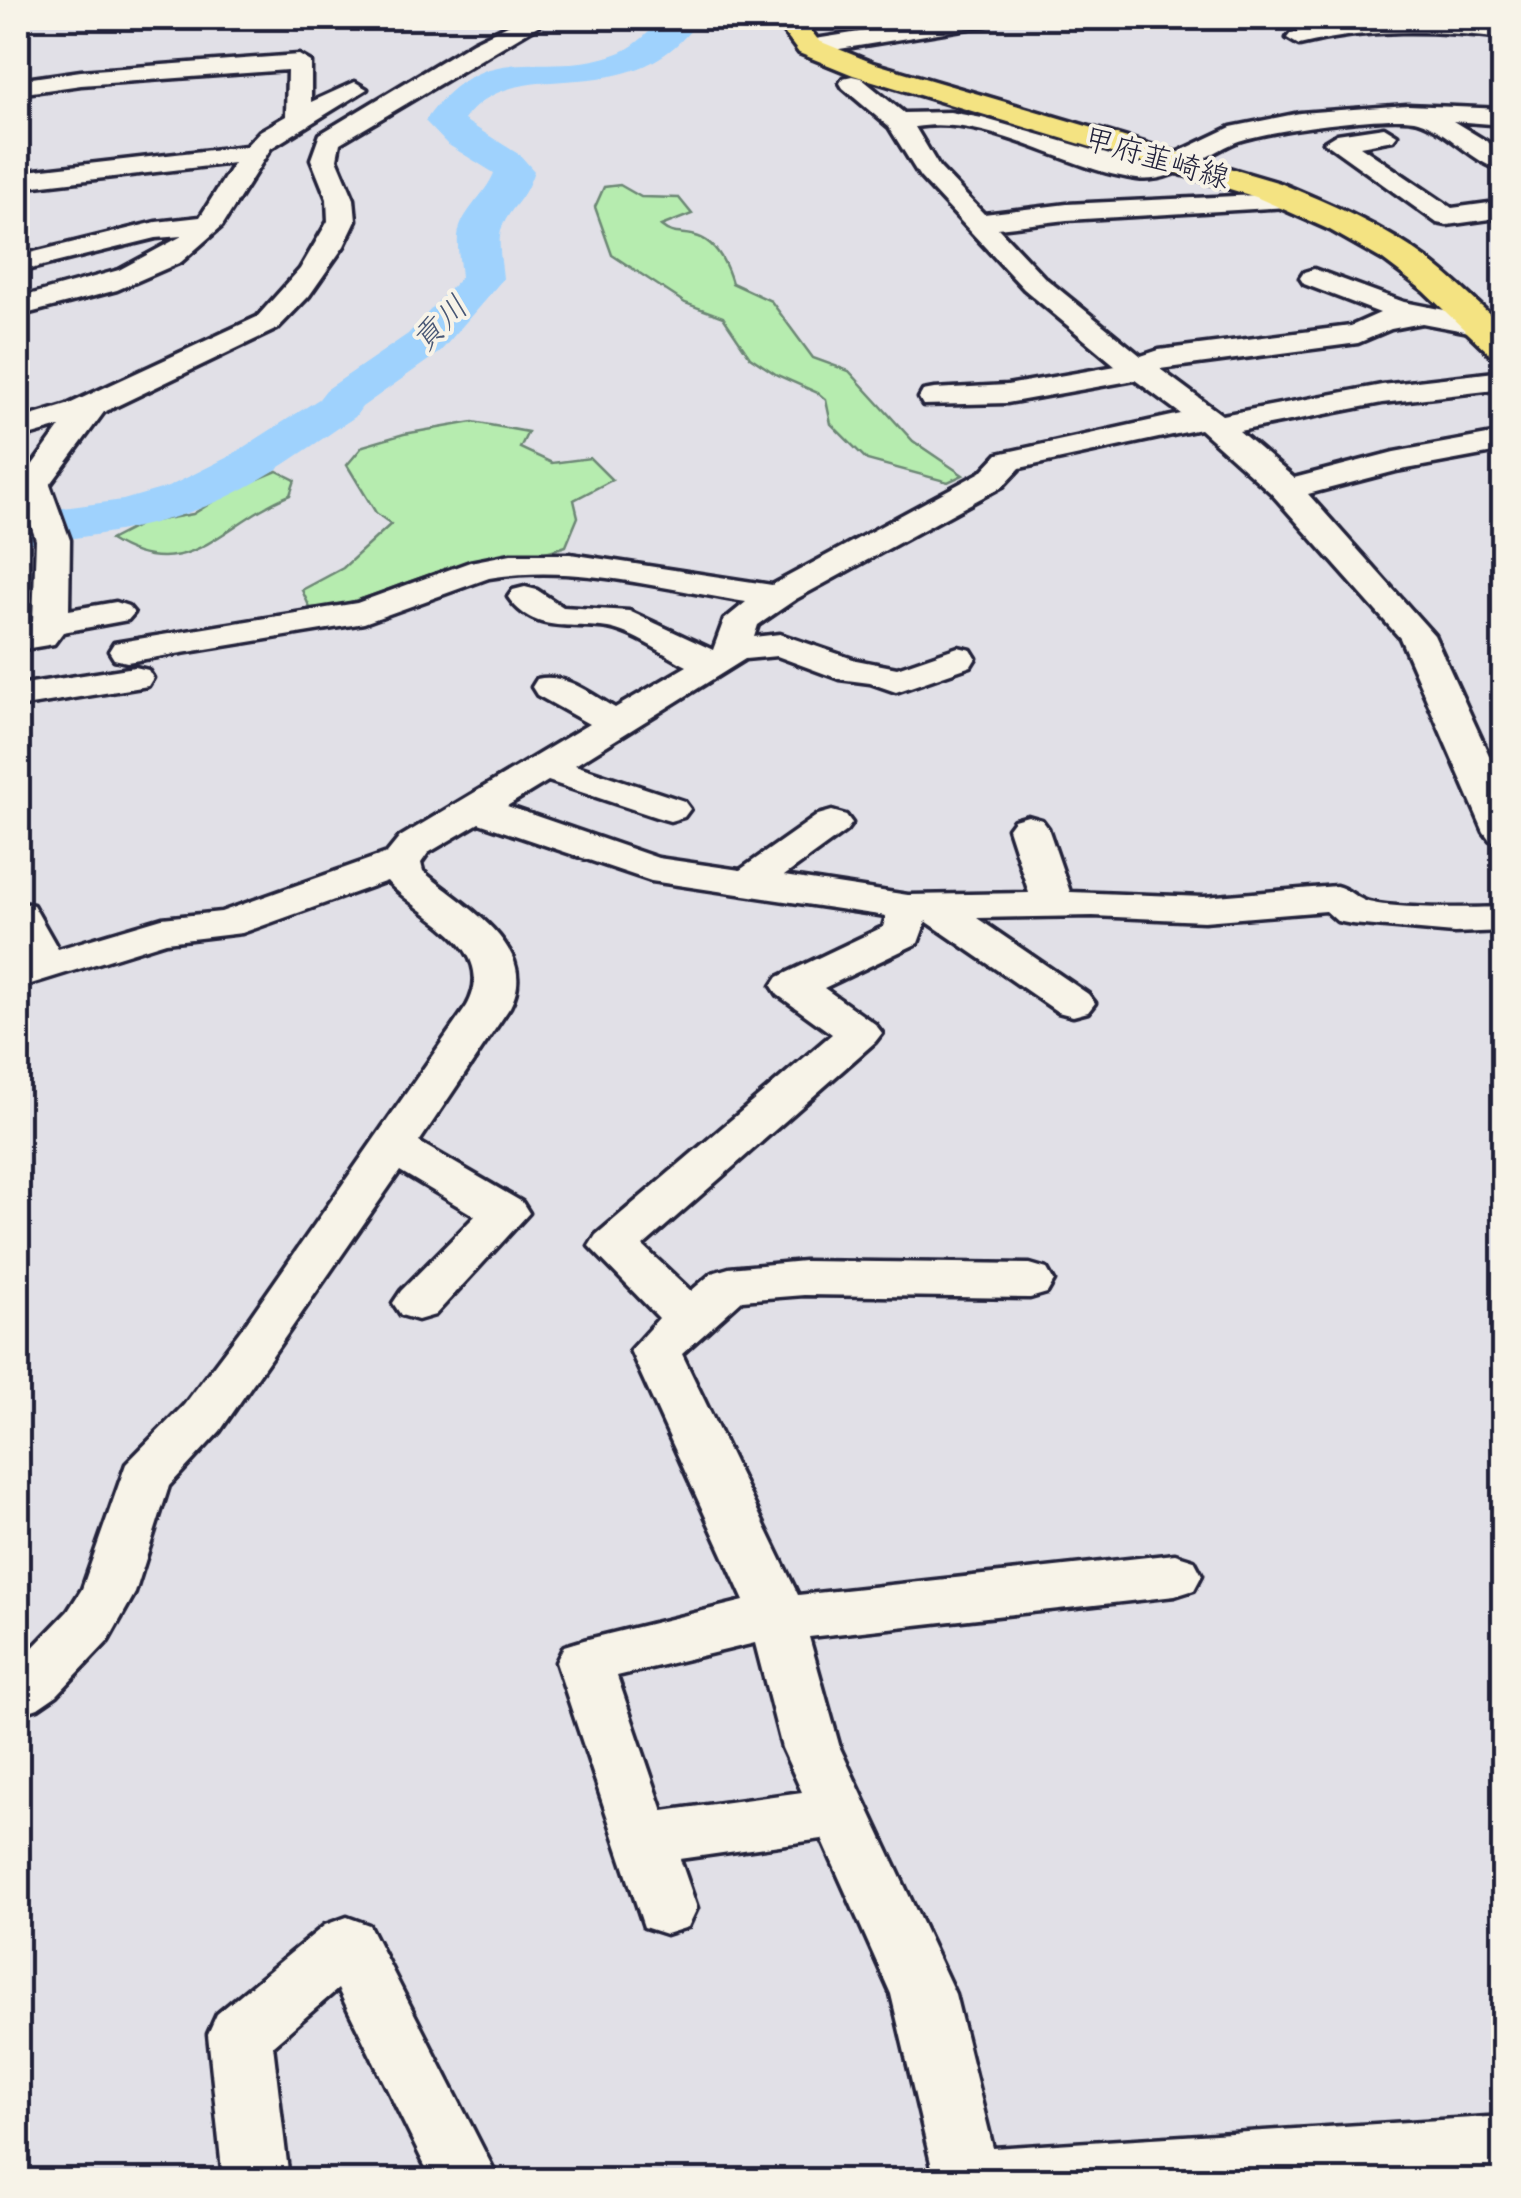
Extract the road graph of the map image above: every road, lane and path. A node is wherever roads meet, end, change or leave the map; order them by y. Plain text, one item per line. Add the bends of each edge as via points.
1 (539, 18) edge
2 (787, 18) edge
3 (987, 18) edge
4 (467, 20) dead end
5 (1504, 31) edge
6 (1299, 38) dead end
7 (489, 43) junction
8 (810, 47) junction
9 (374, 78) dead end
10 (852, 83) dead end
11 (18, 87) edge
12 (1422, 112) junction
13 (1504, 117) edge
14 (898, 122) junction
15 (299, 123) junction
16 (1446, 127) junction
17 (255, 153) junction
18 (1178, 162) junction
19 (1504, 164) edge
20 (18, 180) edge
21 (1289, 199) junction
22 (1504, 209) edge
23 (975, 222) junction
24 (207, 225) junction
25 (18, 264) edge
26 (1314, 278) dead end
27 (18, 307) edge
28 (1416, 316) junction
29 (1496, 339) edge
30 (1135, 366) junction
31 (1504, 380) edge
32 (934, 398) dead end
33 (92, 406) junction
34 (1211, 422) junction
35 (18, 430) edge
36 (1504, 441) edge
37 (1287, 490) junction
38 (39, 523) edge
39 (778, 596) junction
40 (525, 597) dead end
41 (116, 613) dead end
42 (50, 622) junction
43 (18, 639) edge
44 (723, 658) junction
45 (958, 658) dead end
46 (550, 687) dead end
47 (18, 696) edge
48 (616, 724) junction
49 (544, 767) junction
50 (1496, 798) edge
51 (475, 808) junction
52 (670, 809) dead end
53 (832, 823) dead end
54 (1028, 828) dead end
55 (1504, 832) edge
56 (401, 862) junction
57 (748, 882) junction
58 (1054, 905) junction
59 (920, 906) junction
60 (18, 914) edge
61 (1504, 919) edge
62 (32, 971) edge
63 (1073, 1003) dead end
64 (393, 1146) junction
65 (1030, 1280) dead end
66 (418, 1303) dead end
67 (690, 1318) junction
68 (1175, 1574) dead end
69 (777, 1620) junction
70 (18, 1692) edge
71 (839, 1812) junction
72 (643, 1839) junction
73 (666, 1908) dead end
74 (1504, 2147) edge
75 (1174, 2175) edge
76 (256, 2180) edge
77 (466, 2180) edge
78 (968, 2180) edge
79 (980, 2180) edge

1 - 7 street
2 - 8 main road
3 - 8 street
4 - 7 street
5 - 6 street via 1396,20
7 - 33 street via 329,139 323,160 341,198 343,220 292,302 242,337
8 - 18 main road, 甲府韮崎線 via 895,80
9 - 15 street
10 - 14 street
11 - 15 street via 299,62
12 - 13 street
12 - 16 street
12 - 18 street via 1244,131
14 - 18 street via 956,119 1140,172
14 - 23 street via 929,171
15 - 17 street
16 - 19 street
16 - 22 street via 1337,142 1447,217
17 - 20 street
17 - 24 street
18 - 21 main road, 甲府韮崎線
21 - 23 street
21 - 29 main road, 甲府韮崎線 via 1390,249
23 - 30 street via 1034,283
24 - 25 street via 156,230
24 - 27 street via 193,242 127,277
26 - 28 street
28 - 29 street
28 - 30 street via 1383,321 1358,334
30 - 32 street via 1120,375 1007,394
30 - 34 street
31 - 34 street
33 - 35 street
33 - 38 street via 34,485
34 - 37 street
34 - 39 street via 1009,461 992,479
36 - 37 street
37 - 50 street via 1416,635
38 - 42 street
39 - 44 street via 742,620
39 - 47 street via 570,564 511,564 364,612
40 - 44 street via 554,616 617,618
41 - 42 street
42 - 43 street via 41,636
44 - 45 street via 780,645 896,681
44 - 48 street
46 - 48 street
48 - 49 street
49 - 51 street
49 - 52 street
50 - 55 street
51 - 56 street via 414,845
51 - 57 street via 651,869
53 - 57 street
54 - 58 street
56 - 62 street via 227,924 162,930
56 - 64 street via 416,889 483,942 496,962 498,984
57 - 59 street
58 - 59 street
58 - 61 street via 1204,909 1336,898 1352,912
59 - 63 street
59 - 67 street via 903,934 792,986 860,1033 613,1246
60 - 62 street
64 - 66 street via 505,1212
64 - 70 street via 202,1418 144,1478 108,1593 88,1626
65 - 67 street via 804,1278 729,1285
67 - 69 street via 655,1350 770,1591
68 - 69 street
69 - 71 street via 810,1748
69 - 72 street via 584,1662
71 - 72 street
71 - 78 street via 923,1994
72 - 73 street
74 - 75 street
75 - 79 street
76 - 77 street via 240,2034 347,1944

